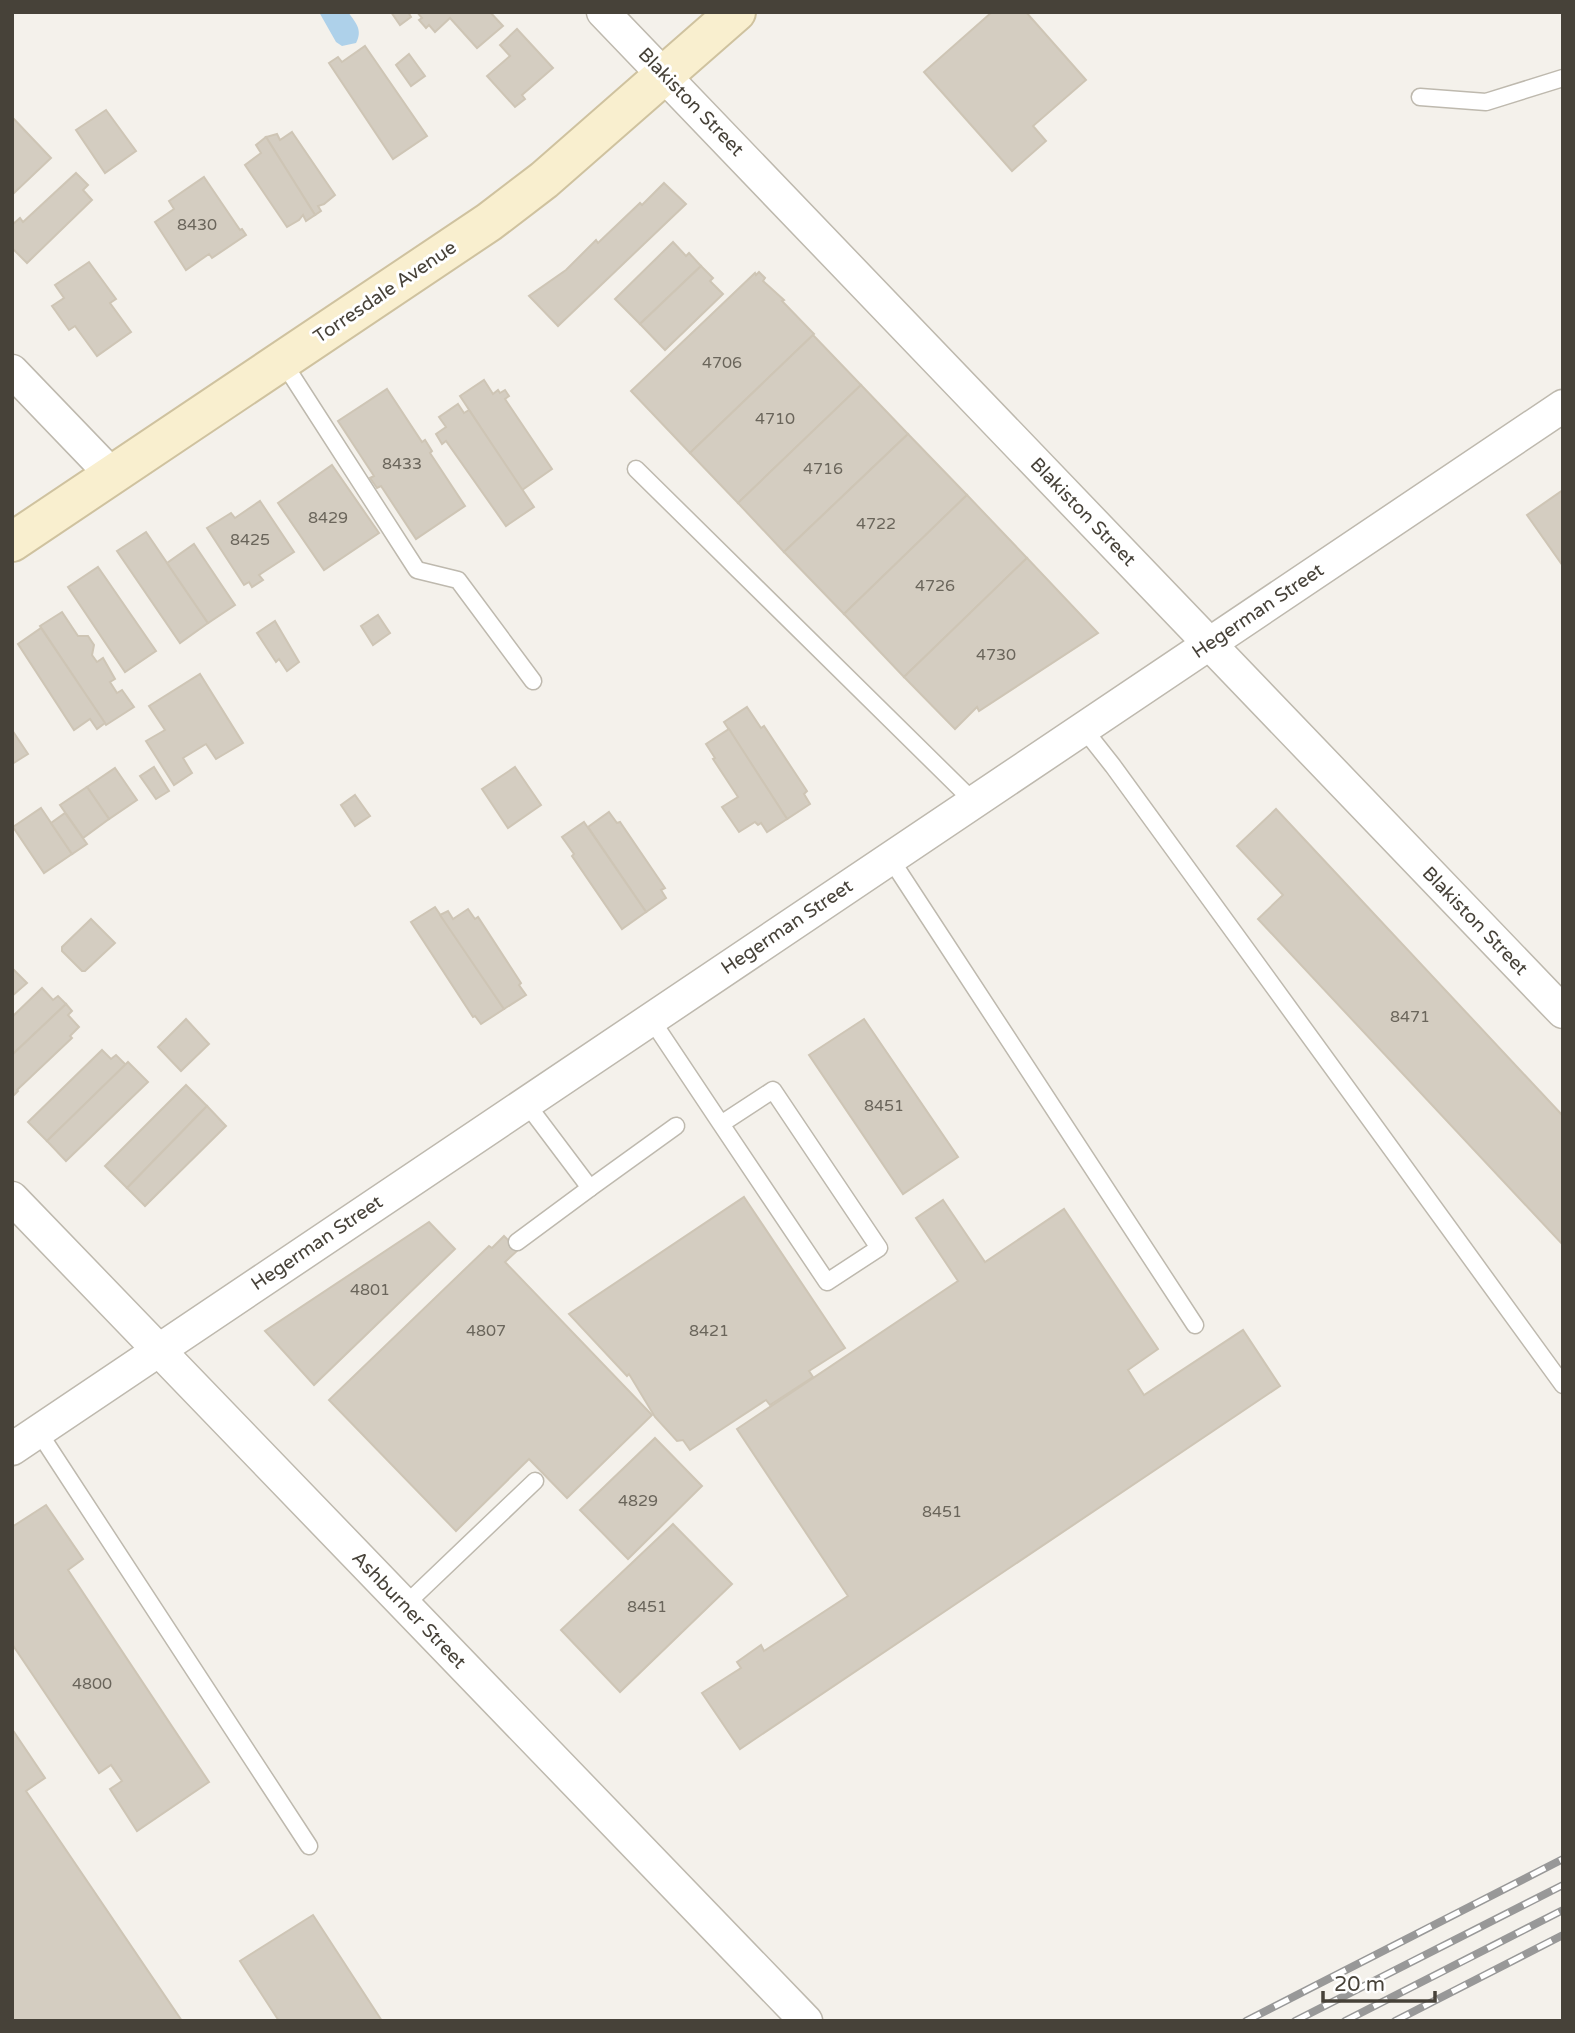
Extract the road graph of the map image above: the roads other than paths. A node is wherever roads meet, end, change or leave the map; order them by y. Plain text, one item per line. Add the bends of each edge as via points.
1 (603, 12) edge
2 (736, 12) edge
3 (664, 74) junction
4 (1563, 78) edge
5 (1420, 97) dead end
6 (283, 362) junction
7 (12, 371) edge
8 (1563, 406) edge
9 (636, 469) dead end
10 (112, 475) junction
11 (12, 542) edge
12 (1209, 645) junction
13 (533, 681) dead end
14 (1083, 728) junction
15 (974, 802) junction
16 (890, 858) junction
17 (1563, 1012) edge
18 (651, 1019) junction
19 (526, 1103) junction
20 (721, 1124) junction
21 (676, 1126) dead end
22 (590, 1188) junction
23 (12, 1198) edge
24 (517, 1242) dead end
25 (1195, 1325) dead end
26 (158, 1349) junction
27 (1563, 1385) edge
28 (38, 1431) junction
29 (12, 1448) edge
30 (535, 1481) dead end
31 (405, 1605) junction
32 (309, 1846) dead end
33 (806, 2021) edge

1 - 3 street, Blakiston Street
2 - 3 street, Torresdale Avenue
3 - 6 street, Torresdale Avenue via 489,222
3 - 12 street, Blakiston Street
4 - 5 lane via 1486,102
6 - 10 street, Torresdale Avenue
6 - 13 lane via 417,570 458,580
7 - 10 street
8 - 12 street, Hegerman Street
9 - 15 lane
10 - 11 street, Torresdale Avenue
12 - 14 street, Hegerman Street
12 - 17 street, Blakiston Street
14 - 15 street, Hegerman Street
14 - 27 lane
15 - 16 street, Hegerman Street
16 - 18 street, Hegerman Street
16 - 25 lane
18 - 19 street, Hegerman Street
18 - 20 lane
19 - 22 lane
19 - 26 street, Hegerman Street
20 - 20 lane via 773,1090 879,1248 828,1282
21 - 22 lane
22 - 24 lane
23 - 26 street, Ashburner Street
26 - 28 street, Hegerman Street
26 - 31 street, Ashburner Street
28 - 29 street, Hegerman Street
28 - 32 lane
30 - 31 lane
31 - 33 street, Ashburner Street

